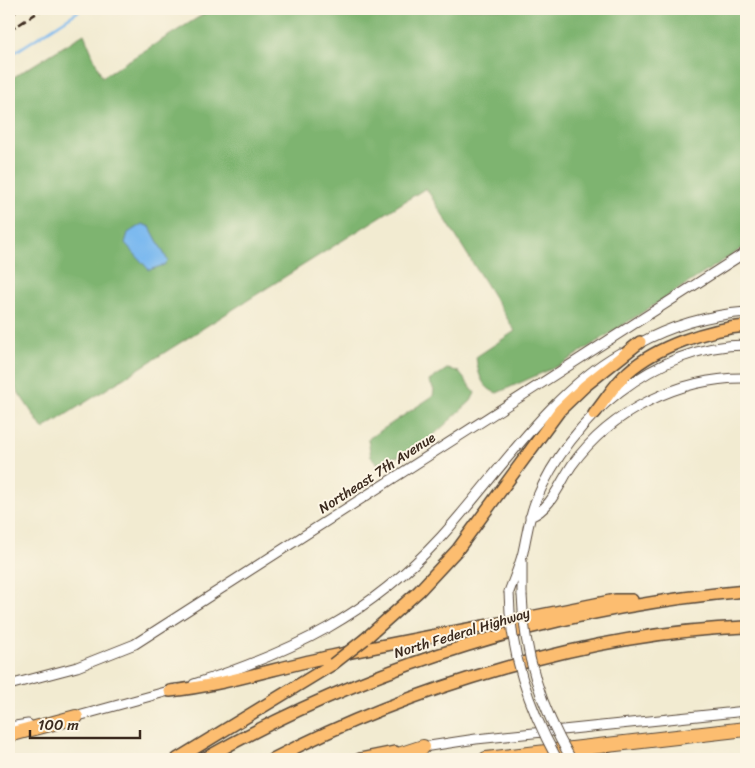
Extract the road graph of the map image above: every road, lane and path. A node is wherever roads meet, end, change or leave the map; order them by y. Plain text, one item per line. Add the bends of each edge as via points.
1 (746, 252) edge
2 (746, 312) edge
3 (746, 326) edge
4 (640, 342) junction
5 (746, 346) edge
6 (746, 378) edge
7 (594, 414) junction
8 (530, 517) junction
9 (522, 554) junction
10 (746, 591) edge
11 (671, 600) junction
12 (746, 627) edge
13 (9, 685) edge
14 (170, 691) junction
15 (746, 711) edge
16 (76, 717) junction
17 (9, 727) edge
18 (746, 729) edge
19 (9, 736) edge
20 (423, 748) junction
21 (177, 759) edge
22 (204, 759) edge
23 (272, 759) edge
24 (360, 759) edge
25 (386, 759) edge
26 (486, 759) edge
27 (557, 759) edge
28 (571, 759) edge

1 - 13 street, Northeast 7th Avenue via 135,644 77,667
2 - 4 street via 702,319
3 - 7 main road via 700,334 654,356 628,372
4 - 14 street via 609,359 568,394 529,434 441,538 381,592 337,623 290,649
4 - 21 main road, bridge via 560,410 458,549 419,591 365,640 333,664
5 - 7 street via 708,350 672,361 625,389
6 - 8 street via 692,385 636,408 592,442 567,473 547,507
7 - 8 street via 554,466
8 - 9 street
9 - 27 street, bridge via 510,592 511,625 530,704
9 - 28 street, bridge via 526,642 533,674 546,713
10 - 11 main road, North Federal Highway
11 - 14 main road via 614,600 329,656 204,688
11 - 22 main road, North Federal Highway via 543,624 432,656 306,706
12 - 23 main road via 687,631 608,644 502,669 399,703
14 - 16 street
15 - 20 street via 476,739
16 - 17 street
16 - 19 highway
18 - 26 highway
20 - 24 main road
20 - 25 highway

